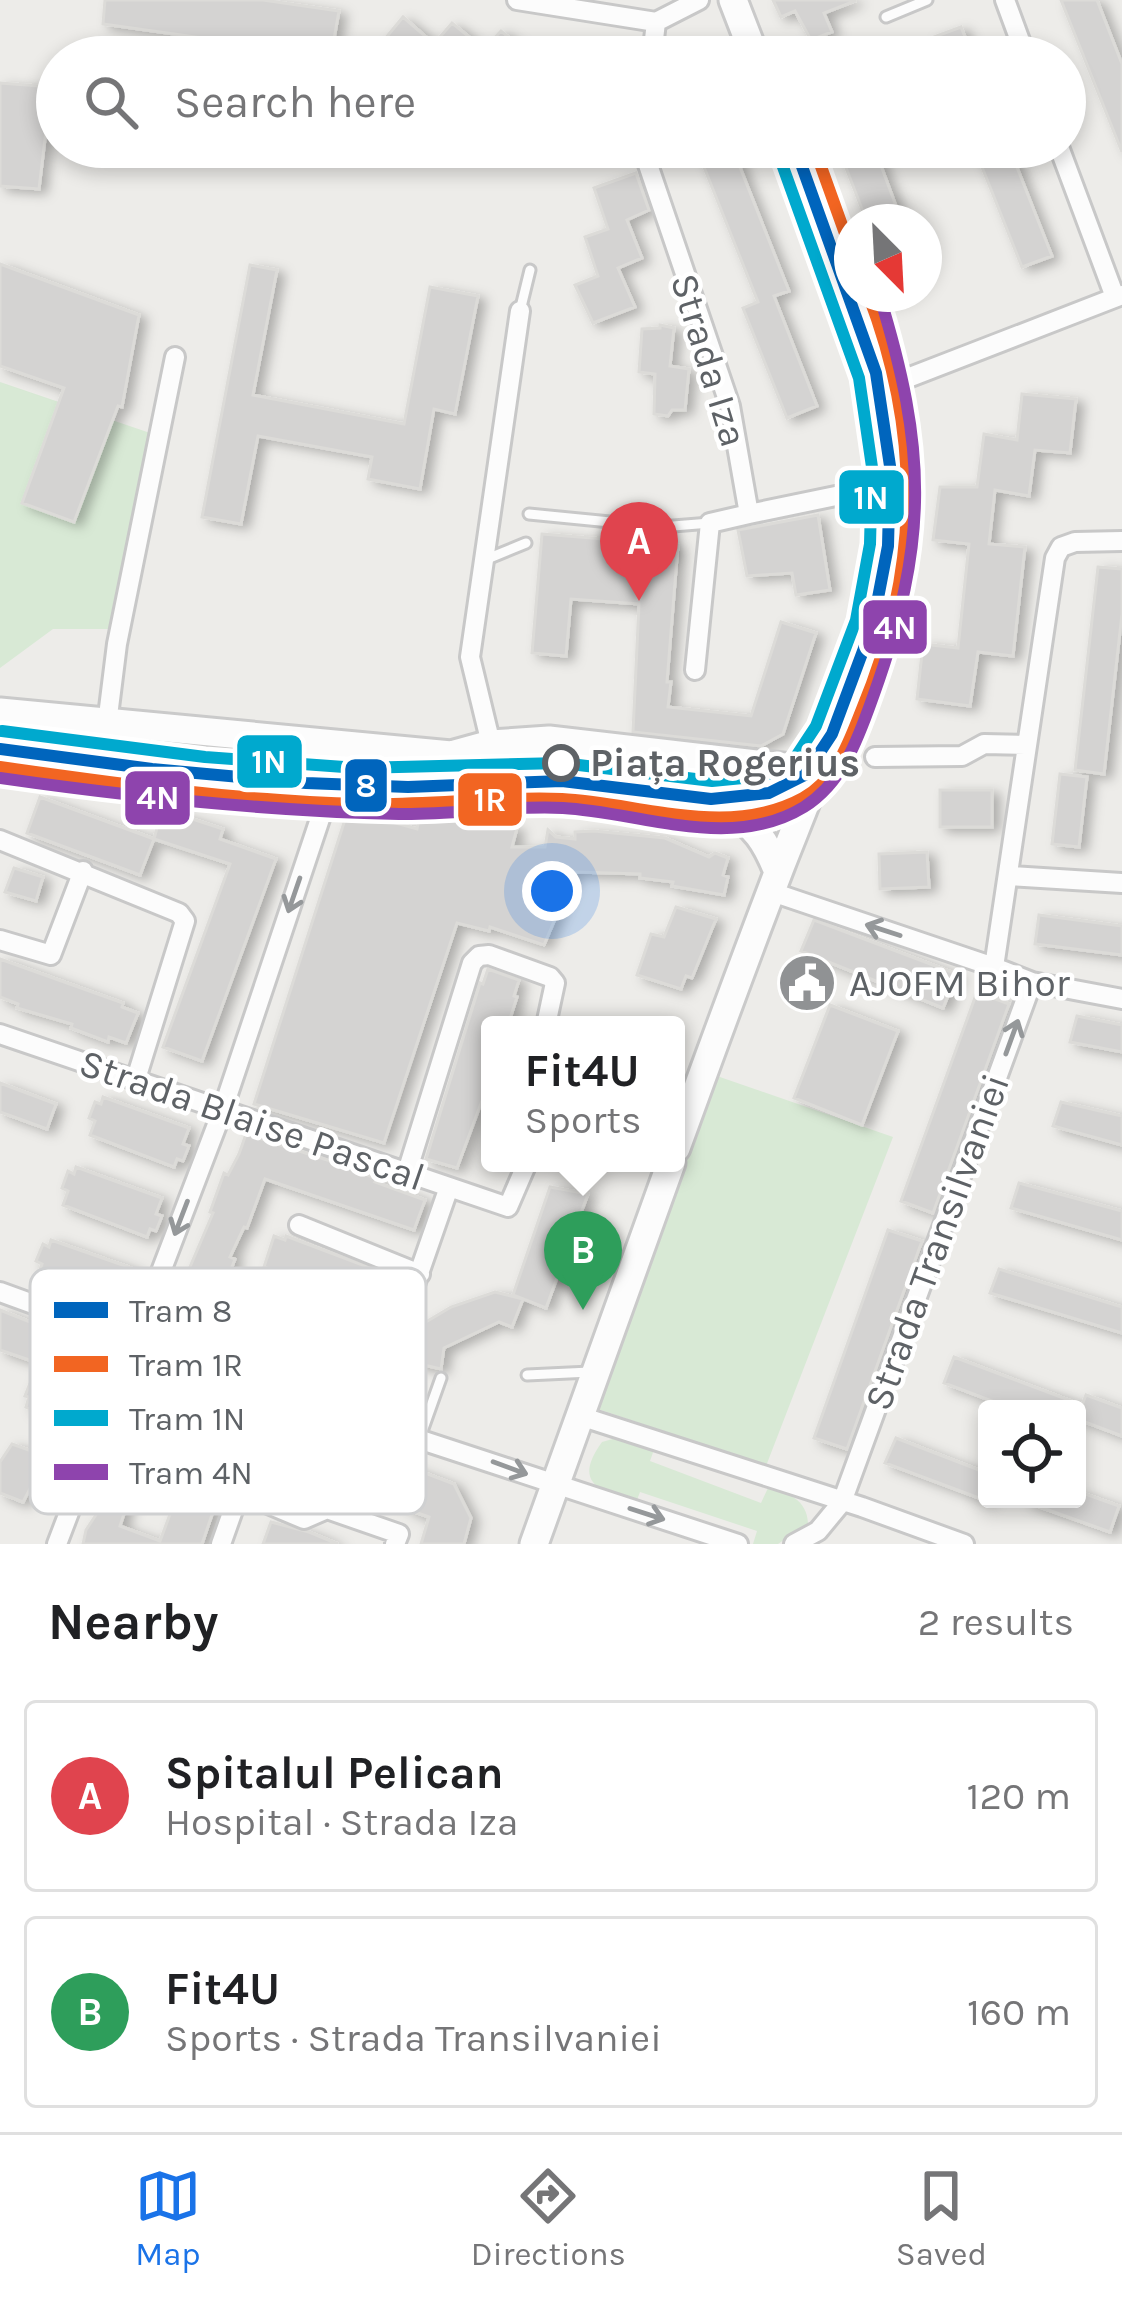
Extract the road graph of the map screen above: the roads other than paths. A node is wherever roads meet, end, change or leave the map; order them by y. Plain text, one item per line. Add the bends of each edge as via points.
1 (517, 0) edge
2 (699, 0) edge
3 (733, 0) edge
4 (927, 0) edge
5 (1005, 0) edge
6 (886, 17) dead end
7 (656, 22) junction
8 (654, 36) edge
9 (746, 36) edge
10 (1018, 36) edge
11 (646, 168) edge
12 (797, 168) edge
13 (1068, 168) edge
14 (530, 270) dead end
15 (1120, 301) edge
16 (520, 311) joint
17 (175, 357) dead end
18 (874, 391) junction
19 (884, 486) junction
20 (529, 514) dead end
21 (749, 514) junction
22 (710, 523) junction
23 (1122, 541) edge
24 (526, 543) dead end
25 (482, 561) junction
26 (695, 670) dead end
27 (0, 712) edge
28 (107, 724) junction
29 (491, 744) junction
30 (1024, 745) junction
31 (344, 747) junction
32 (875, 757) dead end
33 (818, 771) junction
34 (717, 806) junction
35 (802, 812) junction
36 (0, 840) edge
37 (82, 871) junction
38 (1010, 876) junction
39 (775, 882) junction
40 (1122, 883) edge
41 (0, 940) edge
42 (994, 967) junction
43 (1032, 982) junction
44 (1122, 999) edge
45 (548, 1016) edge
46 (0, 1034) edge
47 (135, 1082) junction
48 (223, 1109) junction
49 (685, 1124) edge
50 (406, 1172) junction
51 (524, 1172) edge
52 (668, 1172) edge
53 (449, 1187) junction
54 (299, 1225) dead end
55 (162, 1268) edge
56 (405, 1268) edge
57 (422, 1268) edge
58 (0, 1292) edge
59 (30, 1303) edge
60 (596, 1372) junction
61 (527, 1375) dead end
62 (441, 1378) dead end
63 (580, 1416) junction
64 (426, 1420) edge
65 (426, 1439) edge
66 (555, 1484) junction
67 (842, 1502) junction
68 (68, 1514) edge
69 (232, 1514) edge
70 (341, 1514) edge
71 (956, 1543) edge
72 (57, 1544) edge
73 (221, 1544) edge
74 (395, 1544) edge
75 (534, 1544) edge
76 (738, 1544) edge
77 (794, 1544) edge

1 - 7 street
2 - 7 street
3 - 9 main road
4 - 6 lane
5 - 10 street
7 - 8 street
11 - 21 street, Strada Iza via 730,406
12 - 18 main road
13 - 15 street
14 - 16 lane
15 - 18 street
16 - 25 street
17 - 28 street
18 - 19 main road
19 - 21 street
19 - 33 main road via 868,615
20 - 22 lane via 661,527
21 - 22 street
22 - 26 street
23 - 30 street via 1075,542 1054,558
24 - 25 lane
25 - 29 street via 470,657
27 - 28 main road
28 - 31 main road
29 - 31 main road via 451,754
29 - 33 main road via 602,743
29 - 34 main road via 523,771 569,786
30 - 32 street
30 - 38 street
31 -> 48 street
33 - 35 main road
34 - 35 main road
34 - 39 main road via 755,830
35 - 39 main road
36 - 37 street
37 - 41 street via 51,956
37 - 47 street via 185,921
38 - 40 street
38 - 42 street
42 -> 39 street
39 - 49 main road
42 - 43 street
43 - 44 street
67 -> 43 street, Strada Transilvaniei
45 - 50 street via 550,977 489,955 472,963
46 - 47 street, Strada Blaise Pascal
47 - 48 street, Strada Blaise Pascal
48 - 50 street, Strada Blaise Pascal
48 -> 55 street
50 - 53 street, Strada Blaise Pascal
51 - 53 street, Strada Blaise Pascal via 512,1206
52 - 60 main road
53 - 57 street
54 - 56 street
58 - 59 street
60 - 61 lane
60 - 63 main road
62 - 64 lane
63 - 66 main road
63 - 67 street
65 -> 66 street
66 - 75 main road
66 -> 76 street
67 - 71 street
67 - 77 street via 818,1531
68 - 72 street
69 - 73 street
70 - 74 street via 399,1534

